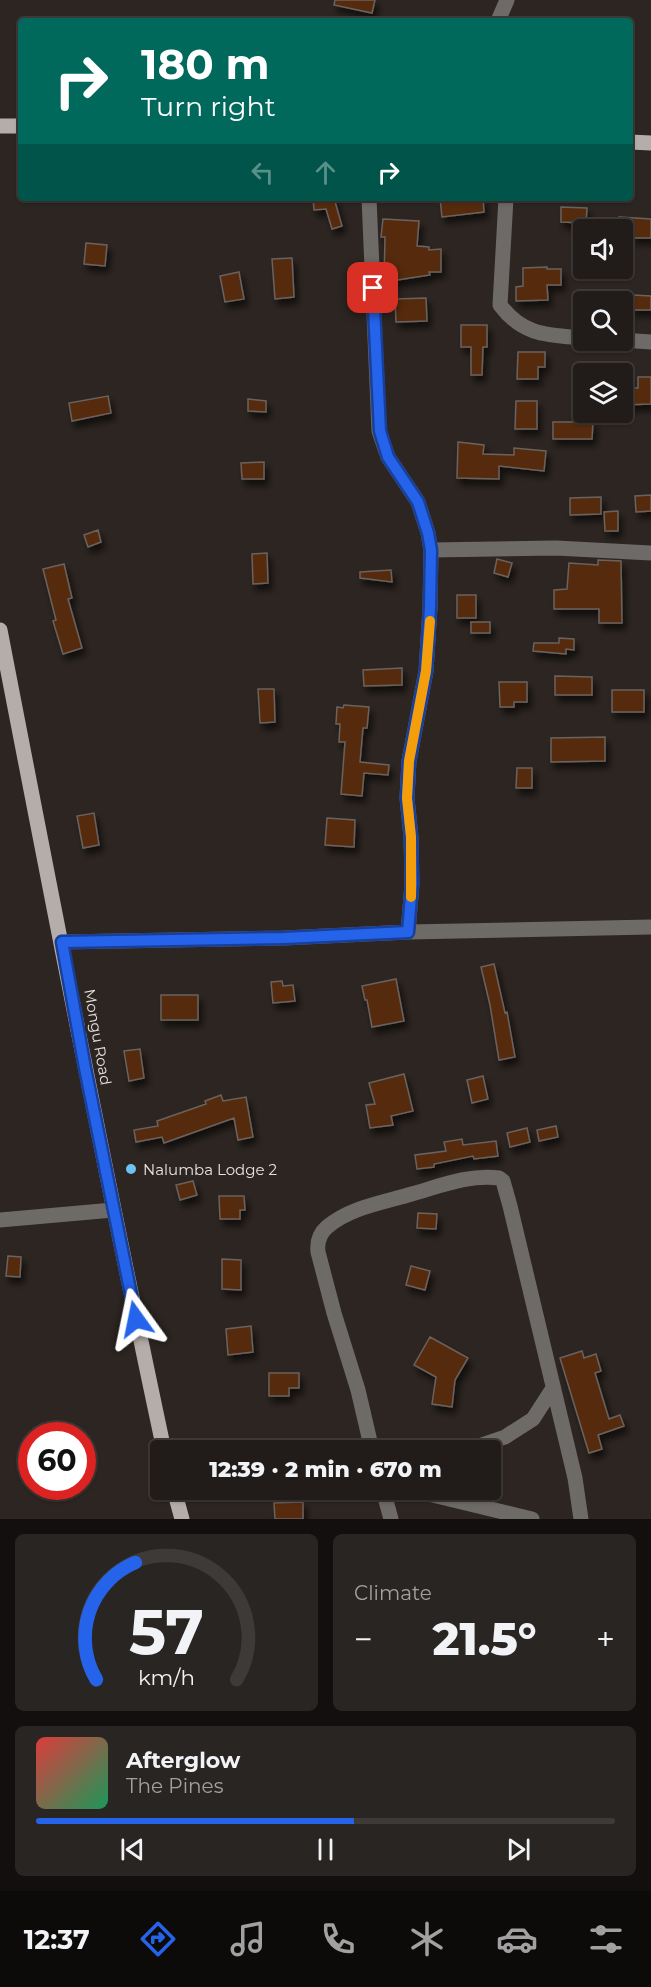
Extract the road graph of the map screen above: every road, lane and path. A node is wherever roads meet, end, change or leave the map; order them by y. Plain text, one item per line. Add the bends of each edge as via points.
1 (507, 0) edge
2 (499, 18) edge
3 (0, 126) edge
4 (18, 126) edge
5 (633, 142) edge
6 (651, 143) edge
7 (369, 201) edge
8 (506, 201) edge
9 (573, 337) edge
10 (633, 341) edge
11 (651, 342) edge
12 (431, 550) junction
13 (651, 553) edge
14 (0, 630) edge
15 (651, 927) edge
16 (408, 932) junction
17 (62, 942) junction
18 (113, 1210) junction
19 (0, 1220) edge
20 (553, 1388) junction
21 (162, 1440) edge
22 (370, 1440) edge
23 (496, 1440) edge
24 (177, 1500) edge
25 (386, 1500) edge
26 (455, 1500) edge
27 (182, 1519) edge
28 (391, 1519) edge
29 (532, 1519) edge
30 (581, 1519) edge

1 - 2 street
3 - 4 main road
5 - 6 main road
7 - 12 street via 380,431 388,457 418,502
8 - 9 street via 500,305 520,326
10 - 11 street
12 - 13 street via 556,548
12 - 16 street via 426,671 408,770 412,884
14 - 17 main road, Mongu Road
15 - 16 street
16 - 17 street
17 - 18 main road, Mongu Road
18 - 19 street
18 - 21 main road, Mongu Road
20 - 22 street via 503,1181 495,1177 471,1179 380,1202 326,1227 317,1245
20 - 23 street via 533,1419
20 - 30 street
24 - 27 main road
25 - 28 street
26 - 29 street

